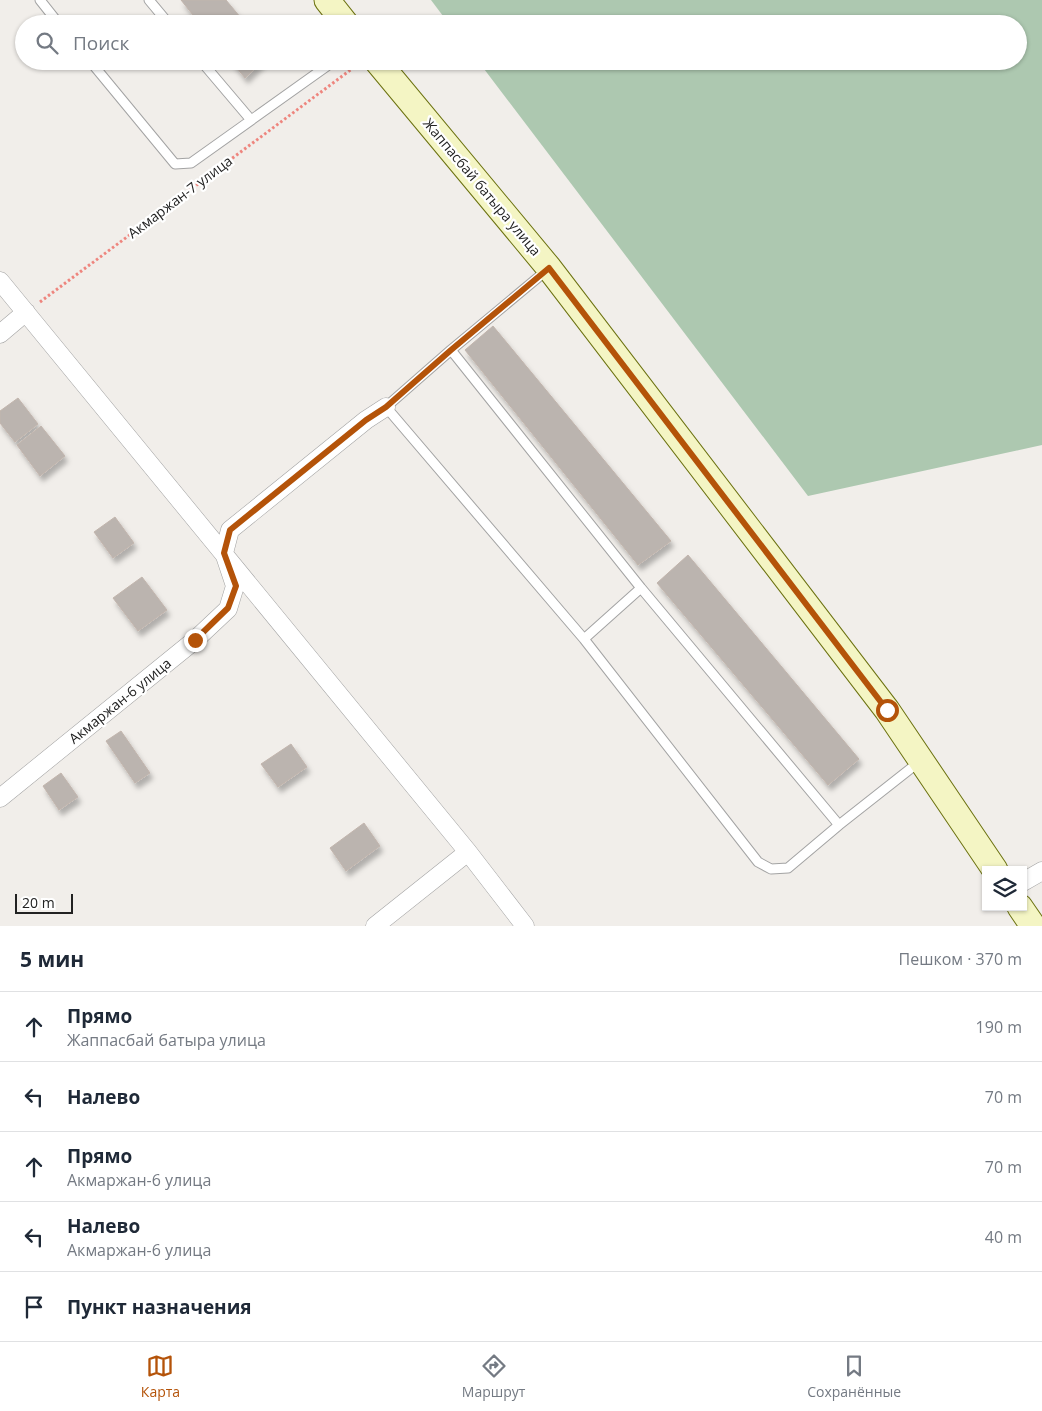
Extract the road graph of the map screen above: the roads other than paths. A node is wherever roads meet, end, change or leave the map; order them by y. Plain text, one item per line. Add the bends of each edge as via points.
1 (40, 0) edge
2 (149, 0) edge
3 (327, 0) edge
4 (52, 15) edge
5 (162, 15) edge
6 (339, 15) edge
7 (97, 70) edge
8 (209, 70) edge
9 (321, 70) edge
10 (384, 70) edge
11 (251, 120) junction
12 (549, 268) junction
13 (0, 281) edge
14 (26, 312) junction
15 (0, 334) edge
16 (451, 350) junction
17 (386, 407) junction
18 (224, 553) junction
19 (641, 588) junction
20 (584, 639) junction
21 (922, 760) junction
22 (0, 798) edge
23 (839, 825) junction
24 (468, 852) junction
25 (992, 866) edge
26 (1042, 870) edge
27 (1027, 879) edge
28 (1023, 911) edge
29 (375, 926) edge
30 (525, 926) edge
31 (1033, 926) edge

1 - 4 lane
2 - 5 lane
3 - 6 main road
7 - 11 lane via 175,164 190,163
8 - 11 lane
9 - 11 lane
10 - 12 main road, Жаппасбай батыра улица
12 - 16 lane
12 - 21 main road, Жаппасбай батыра улица
13 - 14 street
14 - 15 street
14 - 18 street
16 - 17 lane
16 - 19 lane
17 - 18 street via 230,530
17 - 20 lane
18 - 22 street, Акмаржан-6 улица via 236,586 228,608 195,640
18 - 24 street
19 - 20 lane
19 - 23 lane
20 - 23 lane via 758,862 772,869 788,868
21 - 23 lane
21 - 25 main road, Жаппасбай батыра улица
24 - 29 street
24 - 30 street
26 - 27 street
28 - 31 main road

